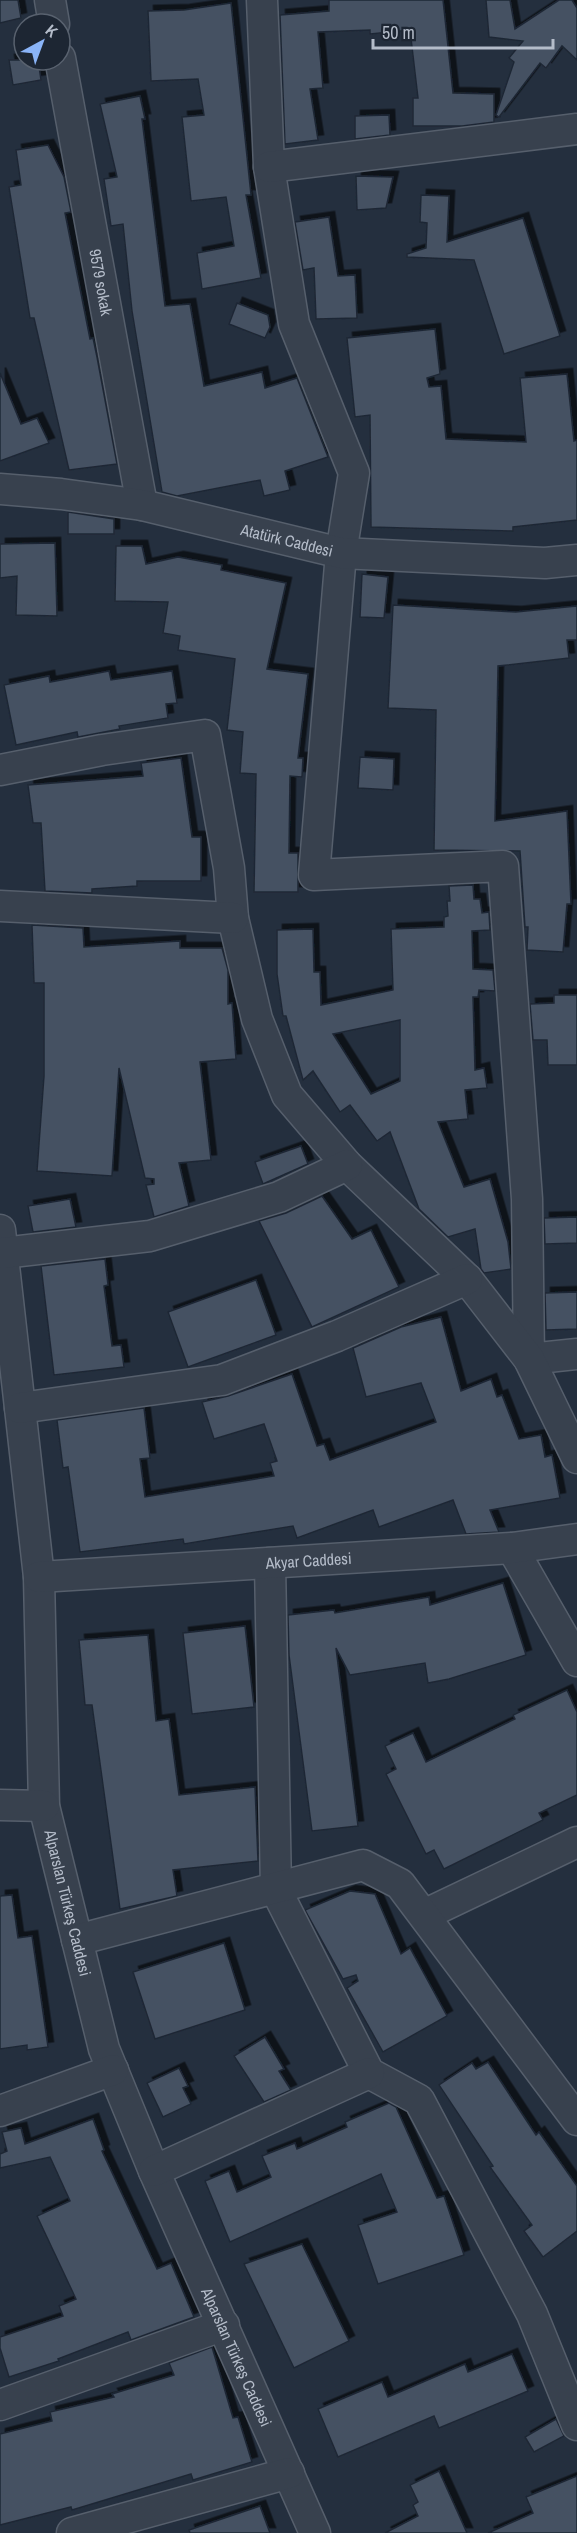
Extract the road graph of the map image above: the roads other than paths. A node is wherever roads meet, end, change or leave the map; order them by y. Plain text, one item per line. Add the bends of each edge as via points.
1 (262, 0) edge
2 (63, 72) edge
3 (577, 129) edge
4 (269, 167) junction
5 (0, 489) edge
6 (142, 505) junction
7 (341, 553) junction
8 (577, 560) edge
9 (0, 770) edge
10 (0, 906) edge
11 (233, 918) junction
12 (347, 1165) junction
13 (1, 1241) edge
14 (467, 1279) junction
15 (577, 1354) edge
16 (529, 1359) junction
17 (20, 1408) junction
18 (577, 1458) edge
19 (577, 1539) edge
20 (512, 1548) junction
21 (270, 1563) junction
22 (39, 1577) junction
23 (577, 1661) edge
24 (0, 1805) edge
25 (44, 1806) junction
26 (577, 1842) edge
27 (276, 1890) junction
28 (424, 1915) junction
29 (77, 1940) junction
30 (113, 2070) junction
31 (369, 2073) junction
32 (0, 2111) edge
33 (577, 2120) edge
34 (154, 2171) junction
35 (224, 2325) junction
36 (0, 2405) edge
37 (577, 2425) edge
38 (289, 2473) junction
39 (72, 2533) edge
40 (315, 2533) edge

1 - 4 street
2 - 6 street, 9579 sokak
3 - 4 street
4 - 7 street via 294,324 354,473
5 - 6 street, Atatürk Caddesi
6 - 7 street, Atatürk Caddesi
7 - 8 street, Atatürk Caddesi via 545,563
7 - 16 street via 314,875 503,866 527,1199
9 - 11 street via 205,735 229,868
10 - 11 street
11 - 12 street via 257,1019 287,1095
12 - 13 street via 279,1197 150,1236
12 - 14 street
13 - 17 street, Alparslan Türkeş Caddesi
14 - 16 street
14 - 17 street via 337,1336 222,1380
15 - 16 street
16 - 18 street
17 - 22 street, Alparslan Türkeş Caddesi
19 - 20 street, Akyar Caddesi
20 - 21 street, Akyar Caddesi
20 - 23 street
21 - 22 street, Akyar Caddesi
21 - 27 street
22 - 25 street, Alparslan Türkeş Caddesi
24 - 25 street
25 - 29 street, Alparslan Türkeş Caddesi
26 - 28 street
27 - 28 street via 363,1865 400,1884
27 - 29 street
27 - 31 street
28 - 33 street
29 - 30 street, Alparslan Türkeş Caddesi via 104,2049
30 - 32 street
30 - 34 street, Alparslan Türkeş Caddesi
31 - 34 street
31 - 37 street via 419,2100 532,2314
34 - 35 street, Alparslan Türkeş Caddesi
35 - 36 street
35 - 38 street, Alparslan Türkeş Caddesi
38 - 39 street
38 - 40 street, Alparslan Türkeş Caddesi

